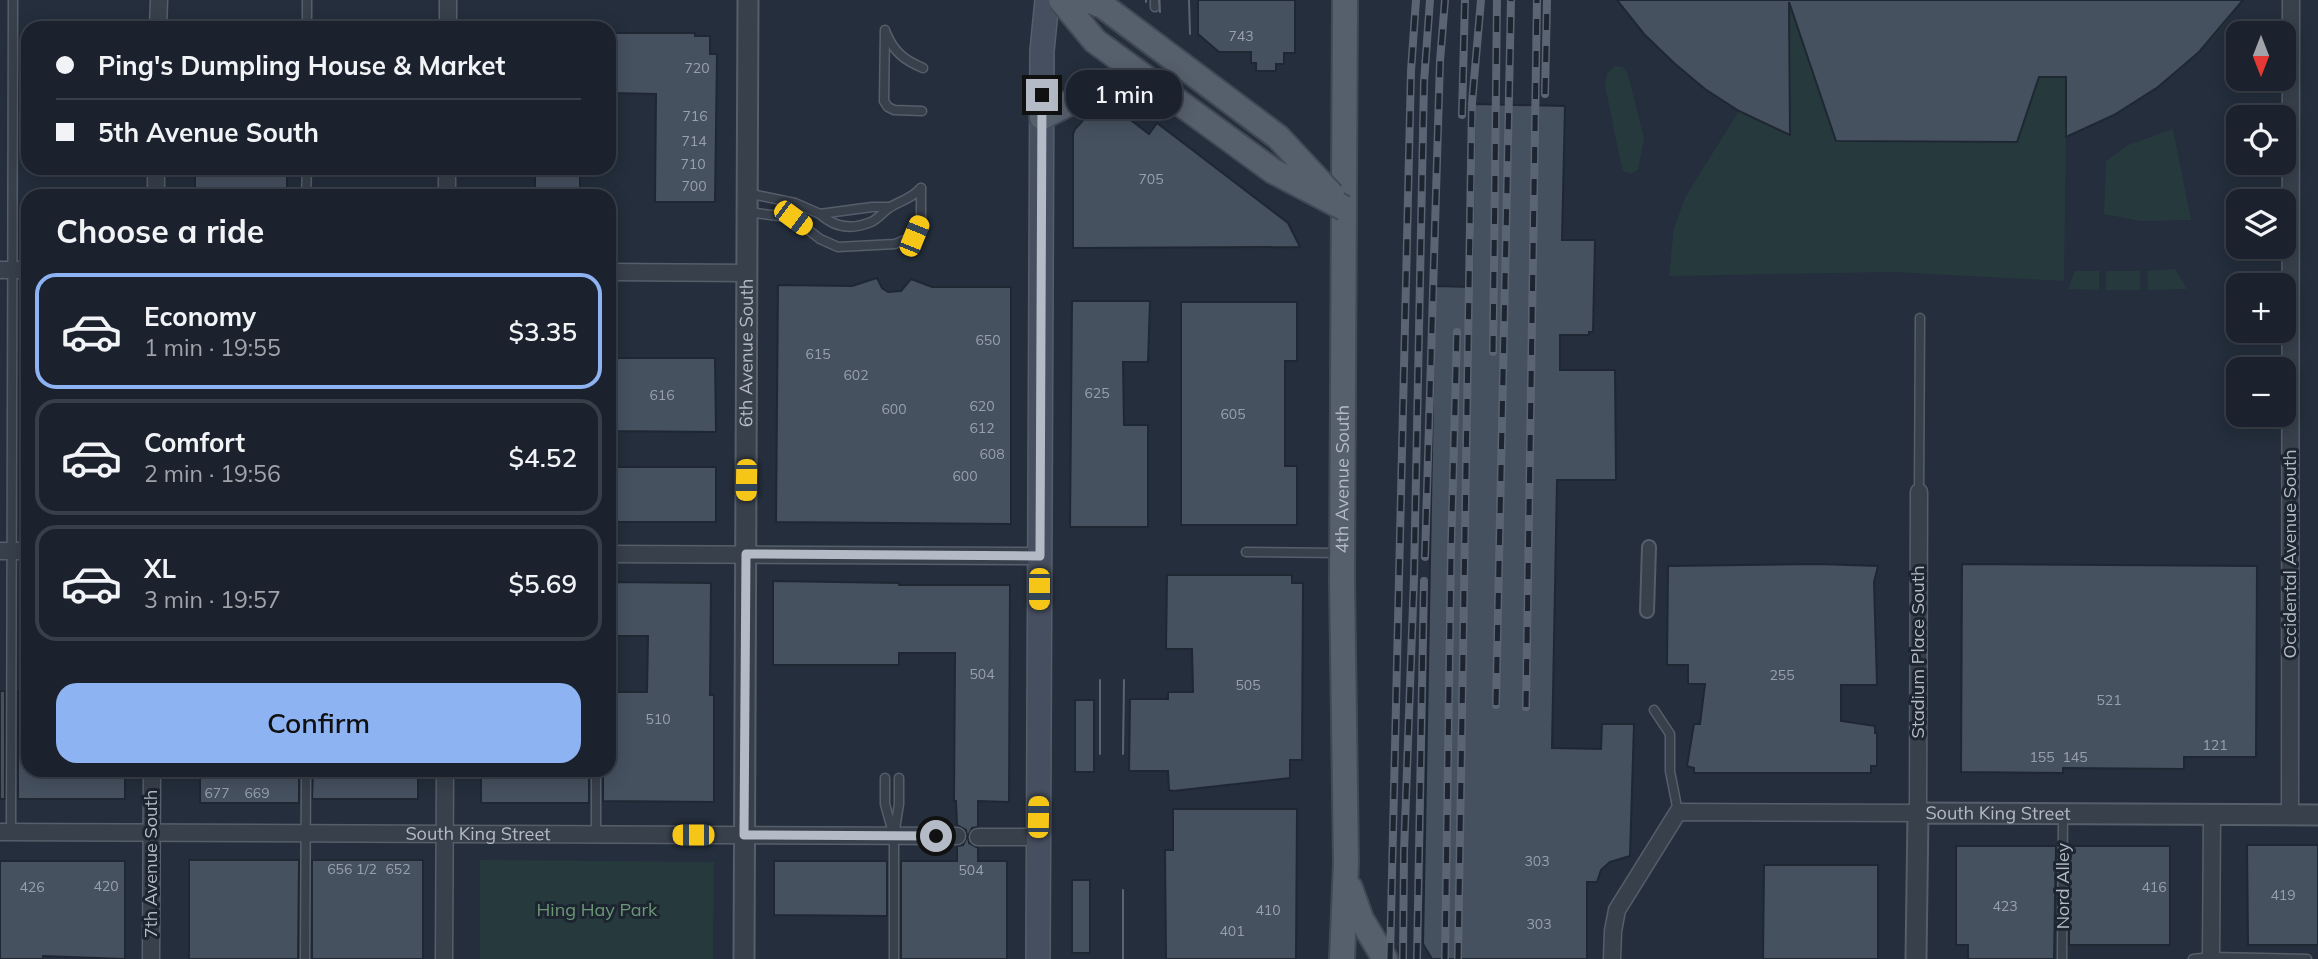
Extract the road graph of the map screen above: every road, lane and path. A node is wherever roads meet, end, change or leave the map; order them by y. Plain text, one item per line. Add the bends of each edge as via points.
1 (13, 0) edge
2 (159, 0) edge
3 (307, 0) edge
4 (448, 0) edge
5 (748, 0) edge
6 (1047, 0) edge
7 (1061, 0) edge
8 (1088, 0) edge
9 (1345, 0) edge
10 (2291, 0) edge
11 (158, 21) edge
12 (307, 21) edge
13 (448, 21) edge
14 (923, 68) dead end
15 (1135, 70) junction
16 (922, 111) dead end
17 (1042, 117) junction
18 (747, 203) junction
19 (890, 207) junction
20 (1344, 208) junction
21 (820, 214) junction
22 (13, 270) edge
23 (616, 272) edge
24 (747, 273) junction
25 (1920, 318) dead end
26 (1919, 492) joint
27 (1648, 547) dead end
28 (5, 551) edge
29 (1246, 552) dead end
30 (1342, 553) junction
31 (616, 554) edge
32 (746, 554) junction
33 (1040, 556) junction
34 (1647, 611) dead end
35 (1654, 709) dead end
36 (152, 777) edge
37 (306, 777) edge
38 (444, 777) edge
39 (596, 777) edge
40 (885, 778) dead end
41 (899, 778) dead end
42 (1678, 812) junction
43 (1918, 813) junction
44 (2063, 814) junction
45 (2212, 815) junction
46 (2290, 815) junction
47 (2318, 815) edge
48 (6, 832) edge
49 (152, 833) junction
50 (305, 834) junction
51 (444, 834) junction
52 (596, 835) junction
53 (744, 835) junction
54 (894, 836) junction
55 (957, 836) dead end
56 (978, 836) dead end
57 (1038, 837) junction
58 (1346, 863) junction
59 (2211, 958) edge
60 (151, 959) edge
61 (305, 959) edge
62 (444, 959) edge
63 (744, 959) edge
64 (894, 959) edge
65 (1038, 959) edge
66 (1342, 959) edge
67 (1385, 959) edge
68 (1612, 959) edge
69 (1916, 959) edge
70 (2062, 959) edge
71 (2193, 959) edge
72 (2307, 959) edge

1 - 22 lane
2 - 11 street
3 - 12 lane
4 - 13 street
5 - 18 street, 6th Avenue South
6 - 17 main road
7 - 15 main road, bridge via 1095,41
8 - 20 main road, bridge via 1103,6 1278,137
9 - 20 main road, 4th Avenue South
10 - 46 street, Occidental Avenue South
14 - 16 lane via 906,61 892,47 885,30 884,101 894,110
15 - 17 main road
15 - 20 main road, bridge via 1273,171
17 - 33 main road
18 - 19 lane via 793,218 838,247 895,244 914,236 921,221 921,188 911,199
18 - 21 lane via 794,203
18 - 24 street, 6th Avenue South
19 - 21 lane
19 - 21 lane via 872,222 843,228
20 - 30 main road, 4th Avenue South
22 - 28 lane
23 - 24 street
24 - 32 street, 6th Avenue South
25 - 26 lane
26 - 43 street, Stadium Place South
27 - 34 street
28 - 48 lane
29 - 30 lane
30 - 58 main road, 4th Avenue South
31 - 32 street
32 - 33 street
32 - 53 street, 6th Avenue South
33 - 57 main road
35 - 42 lane via 1670,734 1670,771
36 - 49 street, 7th Avenue South
37 - 50 lane
38 - 51 street
39 - 52 lane
40 - 54 lane via 885,804
41 - 54 lane
42 - 43 street, South King Street
42 - 68 street via 1617,910
43 - 44 street, South King Street
43 - 69 street
44 - 45 street, South King Street
44 - 70 lane, Nord Alley
45 - 46 street, South King Street
45 - 59 street
46 - 47 street, South King Street
48 - 49 street, South King Street
49 - 50 street, South King Street
49 - 60 street, 7th Avenue South
50 - 51 street, South King Street
50 - 61 lane
51 - 52 street, South King Street
51 - 62 street
52 - 53 street, South King Street
53 - 54 street, South King Street
53 - 63 street, 6th Avenue South
54 - 55 street, South King Street
54 - 64 lane
56 - 57 street
57 - 65 main road
58 - 66 main road, 4th Avenue South
58 - 67 main road via 1361,919
59 - 71 lane
59 - 72 lane

